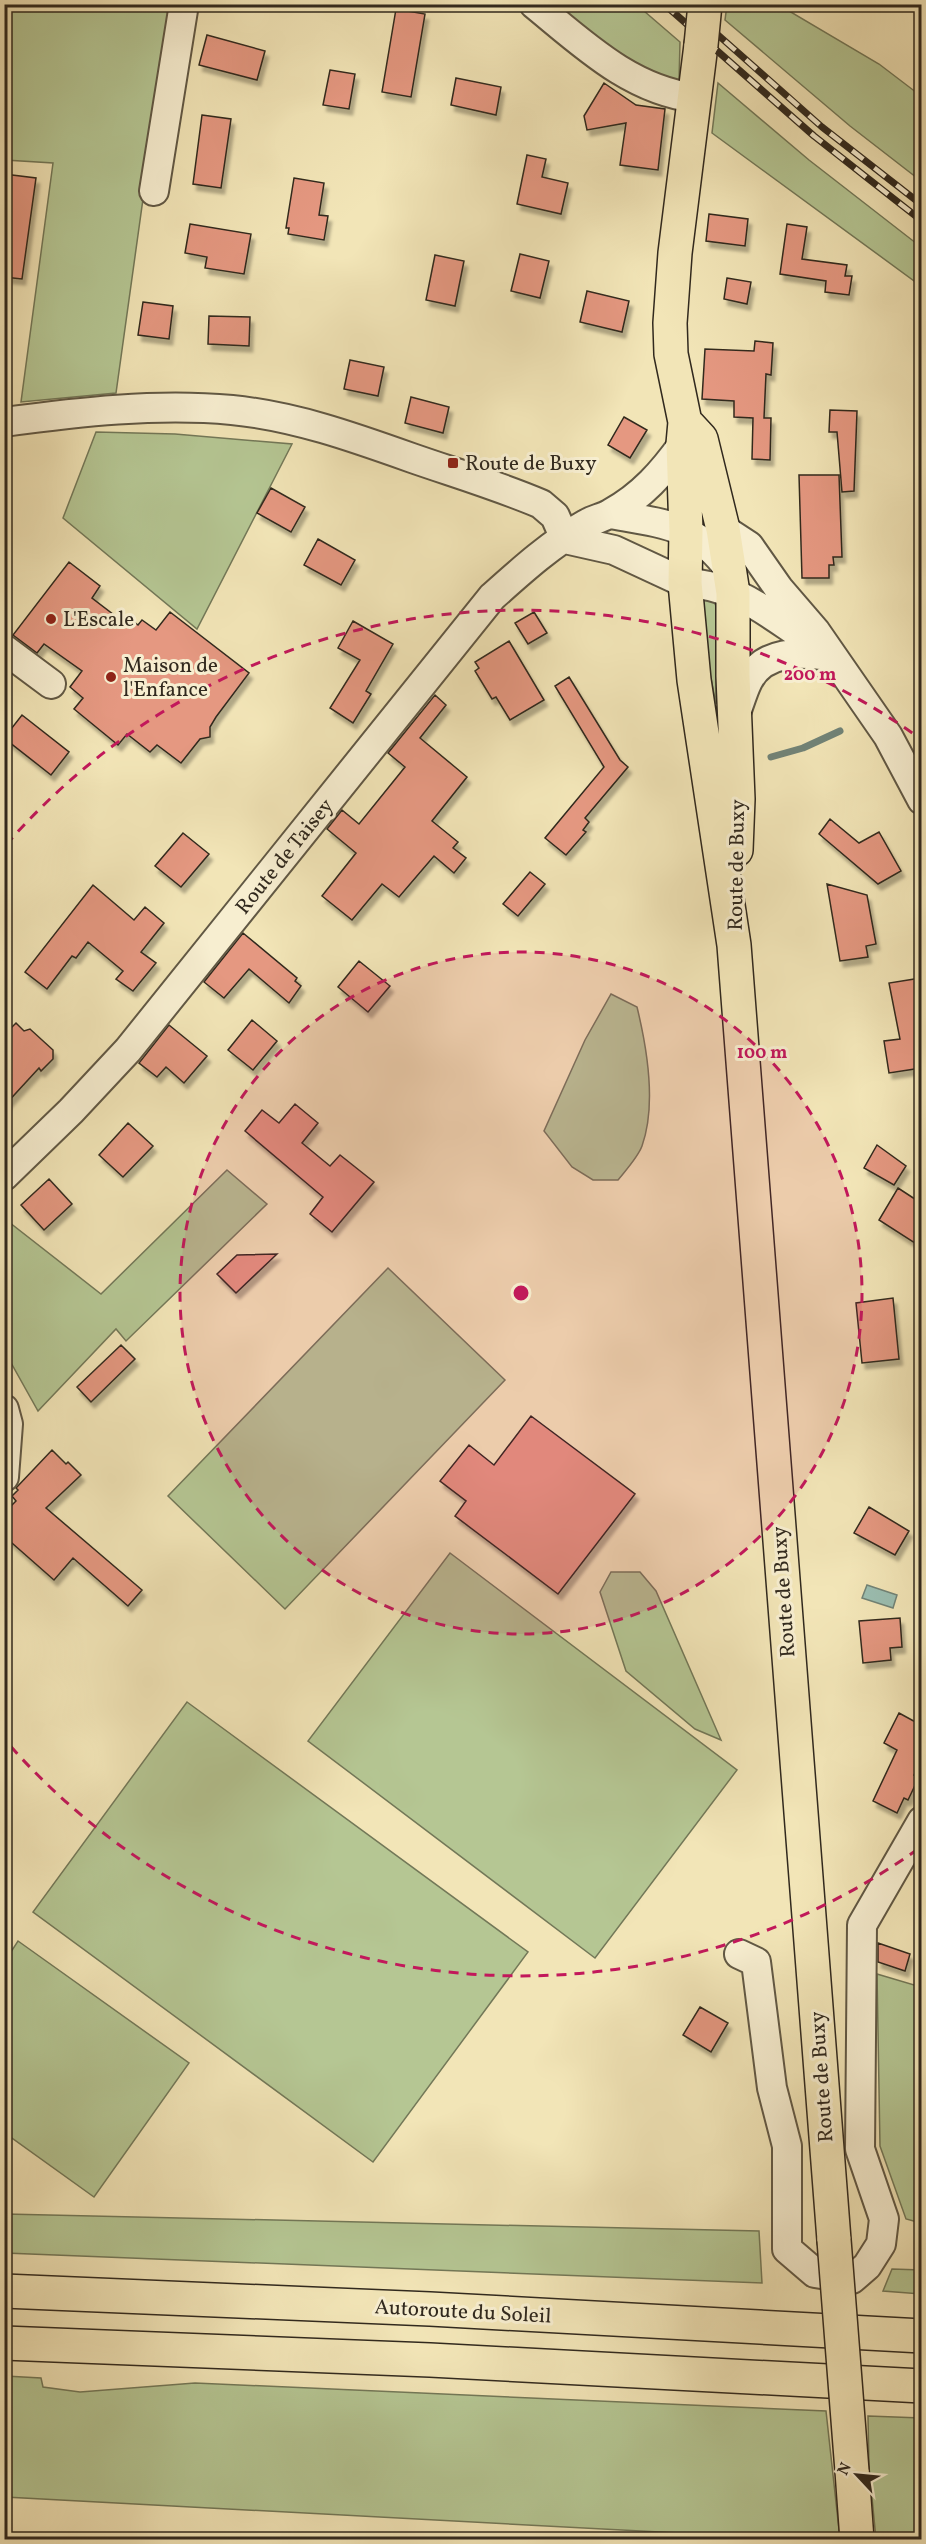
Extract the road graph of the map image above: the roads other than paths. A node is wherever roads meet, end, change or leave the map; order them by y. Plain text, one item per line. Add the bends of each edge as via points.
1 (184, 4) edge
2 (534, 4) edge
3 (705, 4) edge
4 (695, 98) junction
5 (154, 191) dead end
6 (4, 422) edge
7 (684, 433) junction
8 (610, 514) junction
9 (723, 528) junction
10 (686, 531) junction
11 (565, 539) junction
12 (732, 582) junction
13 (685, 583) junction
14 (4, 649) edge
15 (831, 656) junction
16 (51, 684) dead end
17 (736, 713) junction
18 (921, 800) edge
19 (734, 945) junction
20 (4, 1176) edge
21 (4, 1408) edge
22 (4, 1477) edge
23 (921, 1821) edge
24 (739, 1954) dead end
25 (4, 2292) edge
26 (921, 2336) edge
27 (4, 2343) edge
28 (921, 2386) edge
29 (857, 2540) edge

1 - 5 street
2 - 4 street via 633,79 660,91
3 - 4 main road, Route de Buxy, bridge
4 - 7 main road, Route de Buxy via 670,323
6 - 11 street via 162,408 231,410 285,417 541,504 555,516
7 - 8 street, Route de Taisey via 654,482
7 - 9 main road, Route de Buxy via 701,439
7 - 10 main road, Route de Buxy
8 - 10 street
8 - 11 street, Route de Taisey via 586,523
9 - 12 main road, Route de Buxy
9 - 15 street via 749,546
10 - 12 street via 719,555
10 - 13 main road, Route de Buxy
11 - 13 street via 614,550
11 - 20 street, Route de Taisey via 492,597 128,1050
12 - 13 street
12 - 15 street
12 - 17 main road, Route de Buxy
13 - 19 main road, Route de Buxy via 694,680
14 - 16 street
15 - 17 street, Route de Buxy via 791,653 766,662 748,680
15 - 18 street via 888,736
17 - 19 main road, Route de Buxy
19 - 29 main road, Route de Buxy, bridge
21 - 22 street via 8,1424
23 - 24 street via 862,1924 860,2149 884,2219 881,2244 867,2266 852,2279 815,2273 787,2249 787,2146 772,2088 756,1962
25 - 26 main road, Autoroute du Soleil via 430,2309
27 - 28 main road

